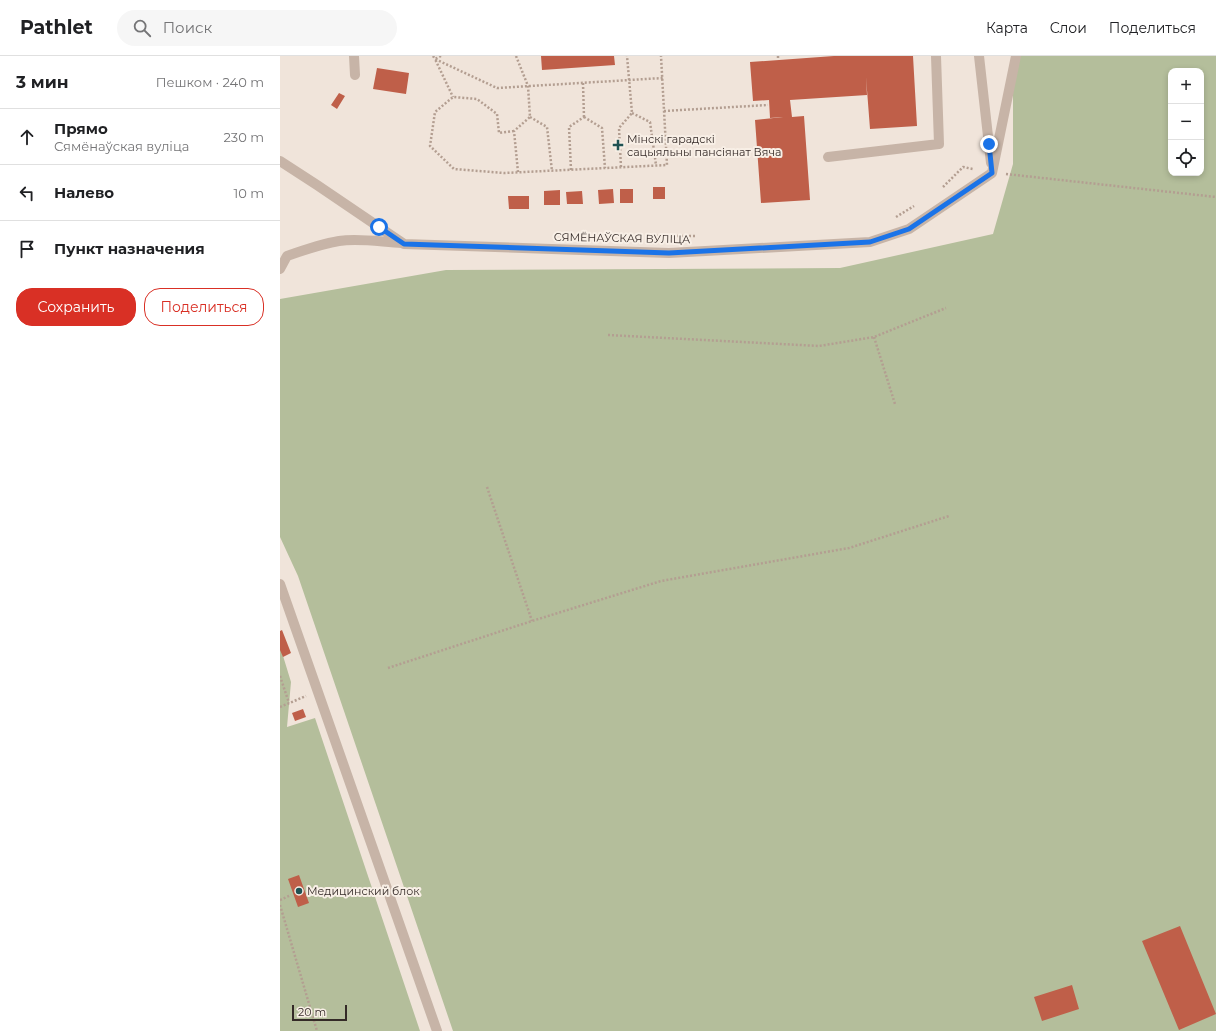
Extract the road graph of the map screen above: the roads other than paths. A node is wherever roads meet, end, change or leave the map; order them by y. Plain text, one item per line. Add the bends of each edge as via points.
1 (354, 56) edge
2 (936, 56) edge
3 (979, 56) edge
4 (1016, 56) edge
5 (355, 75) dead end
6 (828, 158) dead end
7 (280, 162) edge
8 (992, 173) junction
9 (404, 244) junction
10 (280, 269) edge
11 (280, 584) edge
12 (282, 599) edge
13 (437, 1031) edge

1 - 5 street
2 - 6 street via 938,144
3 - 8 street
4 - 8 street
7 - 9 street via 317,184
8 - 9 street, СЯМЁНАЎСКАЯ ВУЛІЦА via 909,229 870,242 669,253
9 - 10 street, СЯМЁНАЎСКАЯ ВУЛІЦА via 340,241 287,256
11 - 12 street
12 - 13 street

